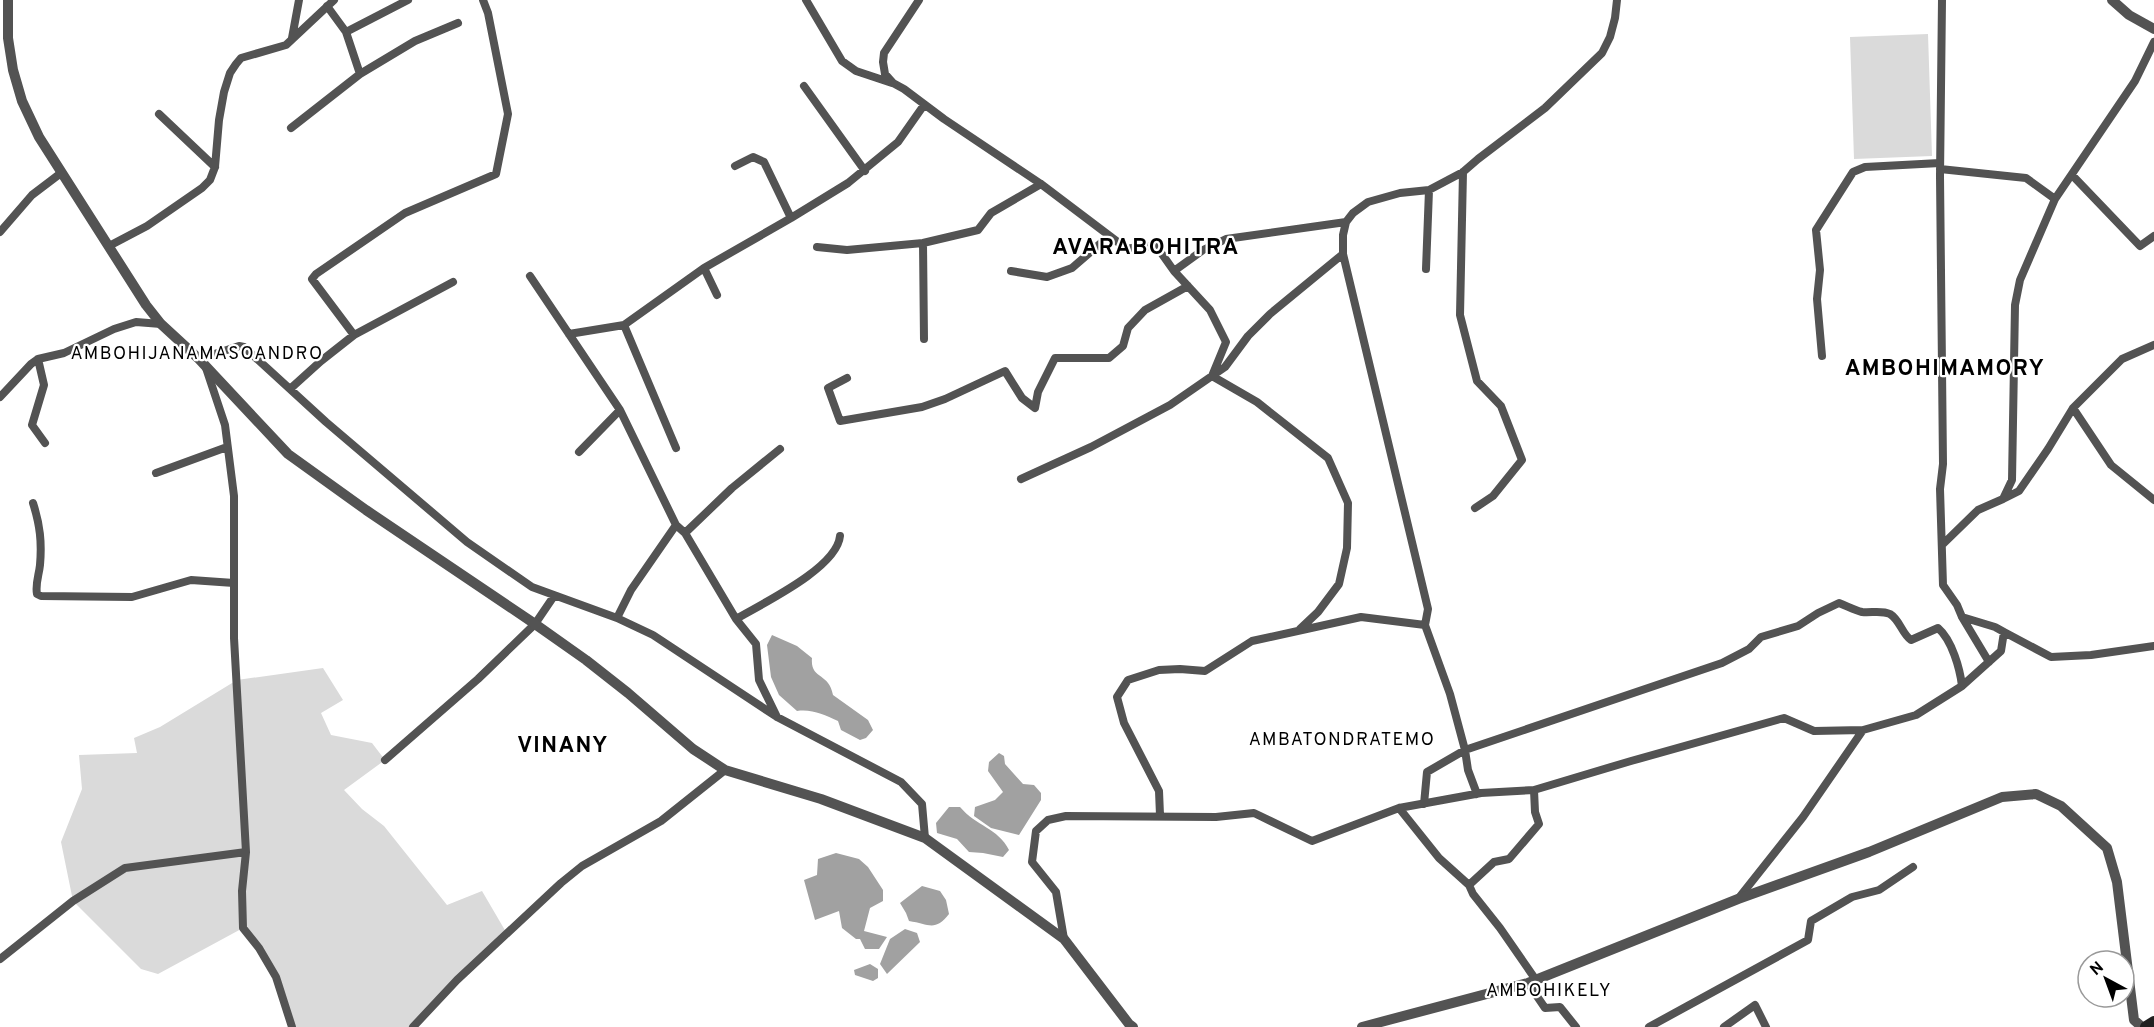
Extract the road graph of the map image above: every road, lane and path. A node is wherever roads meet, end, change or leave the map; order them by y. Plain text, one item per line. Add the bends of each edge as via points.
1 (8, 0) edge
2 (299, 0) edge
3 (408, 0) edge
4 (483, 0) edge
5 (806, 0) edge
6 (919, 0) edge
7 (1617, 0) edge
8 (1942, 0) edge
9 (2112, 0) edge
10 (331, 3) edge
11 (458, 23) dead end
12 (2154, 29) edge
13 (346, 32) junction
14 (292, 39) junction
15 (2154, 42) edge
16 (360, 74) junction
17 (893, 84) junction
18 (804, 86) dead end
19 (924, 105) junction
20 (159, 114) dead end
21 (291, 128) dead end
22 (215, 166) junction
23 (735, 166) dead end
24 (1940, 166) junction
25 (865, 171) junction
26 (1464, 172) junction
27 (62, 173) junction
28 (2072, 176) junction
29 (1041, 184) junction
30 (1429, 189) junction
31 (2055, 199) junction
32 (791, 218) junction
33 (1346, 222) junction
34 (0, 232) edge
35 (1109, 236) junction
36 (2154, 236) edge
37 (923, 243) junction
38 (109, 246) junction
39 (817, 247) dead end
40 (1343, 254) junction
41 (704, 268) junction
42 (1426, 269) dead end
43 (1011, 271) dead end
44 (1174, 271) junction
45 (530, 276) dead end
46 (453, 282) dead end
47 (1188, 286) junction
48 (717, 296) dead end
49 (161, 324) junction
50 (624, 325) junction
51 (568, 334) junction
52 (354, 335) junction
53 (924, 339) dead end
54 (2154, 345) edge
55 (1822, 356) dead end
56 (38, 359) junction
57 (202, 362) junction
58 (1212, 376) junction
59 (847, 378) dead end
60 (290, 389) junction
61 (0, 397) edge
62 (2073, 408) junction
63 (620, 410) junction
64 (45, 442) dead end
65 (227, 447) junction
66 (676, 448) dead end
67 (780, 449) dead end
68 (579, 452) dead end
69 (156, 473) dead end
70 (1021, 479) dead end
71 (2003, 499) junction
72 (2154, 500) edge
73 (33, 503) dead end
74 (1475, 508) dead end
75 (676, 525) junction
76 (685, 533) junction
77 (840, 536) dead end
78 (1942, 545) junction
79 (234, 583) junction
80 (554, 596) junction
81 (617, 618) junction
82 (1962, 618) junction
83 (736, 619) junction
84 (535, 624) junction
85 (1425, 625) junction
86 (1300, 629) junction
87 (2004, 632) junction
88 (2154, 646) edge
89 (1989, 662) junction
90 (1962, 687) junction
91 (777, 717) junction
92 (1863, 730) junction
93 (1466, 750) junction
94 (385, 760) dead end
95 (725, 770) junction
96 (1534, 790) junction
97 (1477, 794) junction
98 (1424, 804) junction
99 (1399, 808) junction
100 (1160, 815) junction
101 (925, 838) junction
102 (246, 852) junction
103 (1913, 867) dead end
104 (1469, 885) junction
105 (1738, 899) junction
106 (1064, 939) junction
107 (0, 958) edge
108 (1532, 982) junction
109 (2154, 1022) edge
110 (1129, 1026) edge
111 (292, 1027) edge
112 (413, 1027) edge
113 (1362, 1027) edge
114 (1576, 1027) edge
115 (1649, 1027) edge
116 (1724, 1027) edge
117 (1766, 1027) edge
118 (2144, 1027) edge

1 - 27 street via 8,38 22,101
2 - 14 street
3 - 13 street
4 - 52 street via 508,114 498,171 405,213 316,274 314,283
5 - 17 street via 842,61 856,71
6 - 17 street via 884,53 885,74
7 - 26 street via 1613,28 1602,53 1545,108
8 - 24 street
9 - 12 street
10 - 13 street
10 - 14 street
11 - 16 street via 415,41
13 - 16 street
14 - 22 street via 282,47 241,58 230,73 219,120
15 - 28 street via 2135,81
16 - 21 street
17 - 19 street
18 - 25 street
19 - 25 street via 898,142
19 - 29 street
20 - 22 street
22 - 38 street via 210,180 184,202
23 - 32 street via 753,157 764,162
24 - 31 street via 2026,178
24 - 55 street via 1865,167 1853,172 1816,230
24 - 78 street
25 - 32 street
26 - 30 street
26 - 74 street via 1460,315 1477,381 1501,406 1522,460 1493,496
27 - 34 street via 32,195
27 - 38 street
28 - 31 street
28 - 36 street via 2140,246
29 - 35 street
29 - 37 street via 991,213 978,230
30 - 33 street via 1368,202
30 - 42 street
31 - 71 street via 2020,280 2015,305 2012,480
32 - 41 street
33 - 40 street
33 - 44 street via 1226,240 1203,250
35 - 43 street via 1072,268 1047,277
35 - 44 street via 1127,249 1157,247
37 - 39 street via 847,250
37 - 53 street
38 - 49 street
40 - 58 street via 1270,314 1225,367
40 - 85 street via 1428,609
41 - 48 street
41 - 50 street
44 - 47 street
45 - 51 street
46 - 52 street
47 - 58 street via 1210,310 1226,342
47 - 59 street via 1144,309 1128,328 1123,346 1109,357 1055,358 1035,408 1022,398 1005,371 922,407 840,421 828,388
49 - 56 street via 136,322 64,353
49 - 57 street
50 - 51 street
50 - 66 street
51 - 63 street
52 - 60 street
54 - 62 street via 2122,359
56 - 61 street
56 - 64 street via 44,385 32,424
57 - 60 street via 244,347
57 - 65 street via 224,421
57 - 84 street via 288,454
58 - 70 street via 1170,405
58 - 86 street via 1257,402 1328,458 1348,503 1347,548 1339,584
60 - 80 street via 466,542 532,587
62 - 71 street via 2019,491
62 - 72 street via 2111,465
63 - 68 street
63 - 75 street
65 - 69 street
65 - 79 street via 234,496
67 - 76 street
71 - 78 street via 1978,510
73 - 79 street via 42,539 36,589 41,597 132,597 191,580
75 - 76 street
75 - 81 street via 631,590
76 - 83 street
77 - 83 street via 836,550 819,568
78 - 82 street via 1943,585
79 - 102 street
80 - 81 street
80 - 84 street
81 - 91 street via 653,636
82 - 87 street
82 - 89 street
83 - 91 street via 756,644 759,680
84 - 94 street
84 - 95 street
85 - 86 street via 1361,617
85 - 93 street
86 - 100 street via 1252,641 1205,671 1159,670 1128,680 1117,697 1124,723 1159,790
87 - 88 street via 2051,657
87 - 89 street via 2001,651
89 - 90 street
90 - 92 street via 1916,715
90 - 93 street via 1958,667 1944,633 1938,628 1911,640 1893,615 1858,611 1839,603 1798,626 1761,637 1749,649 1722,663
91 - 101 street via 901,782 922,804
92 - 96 street via 1814,731 1784,718
92 - 105 street via 1803,817
93 - 97 street
93 - 98 street via 1427,772
95 - 101 street via 821,799
95 - 112 street via 662,821 568,877 489,948
96 - 97 street
96 - 104 street via 1539,824 1509,859 1494,862
97 - 98 street
98 - 99 street
99 - 100 street via 1312,841 1254,813 1216,817
99 - 104 street via 1439,858
100 - 106 street via 1066,816 1048,820 1036,831 1032,862 1056,892
101 - 106 street
102 - 107 street via 124,868
102 - 111 street via 243,928 276,977
103 - 115 street via 1879,890 1852,897 1811,921 1808,940
104 - 108 street
105 - 108 street
105 - 118 street via 1869,852 2002,797 2036,794 2061,806 2107,848 2117,882 2134,1020
106 - 110 street
108 - 113 street
108 - 114 street via 1545,1008 1560,1007
109 - 118 main road
116 - 117 street via 1755,1005

